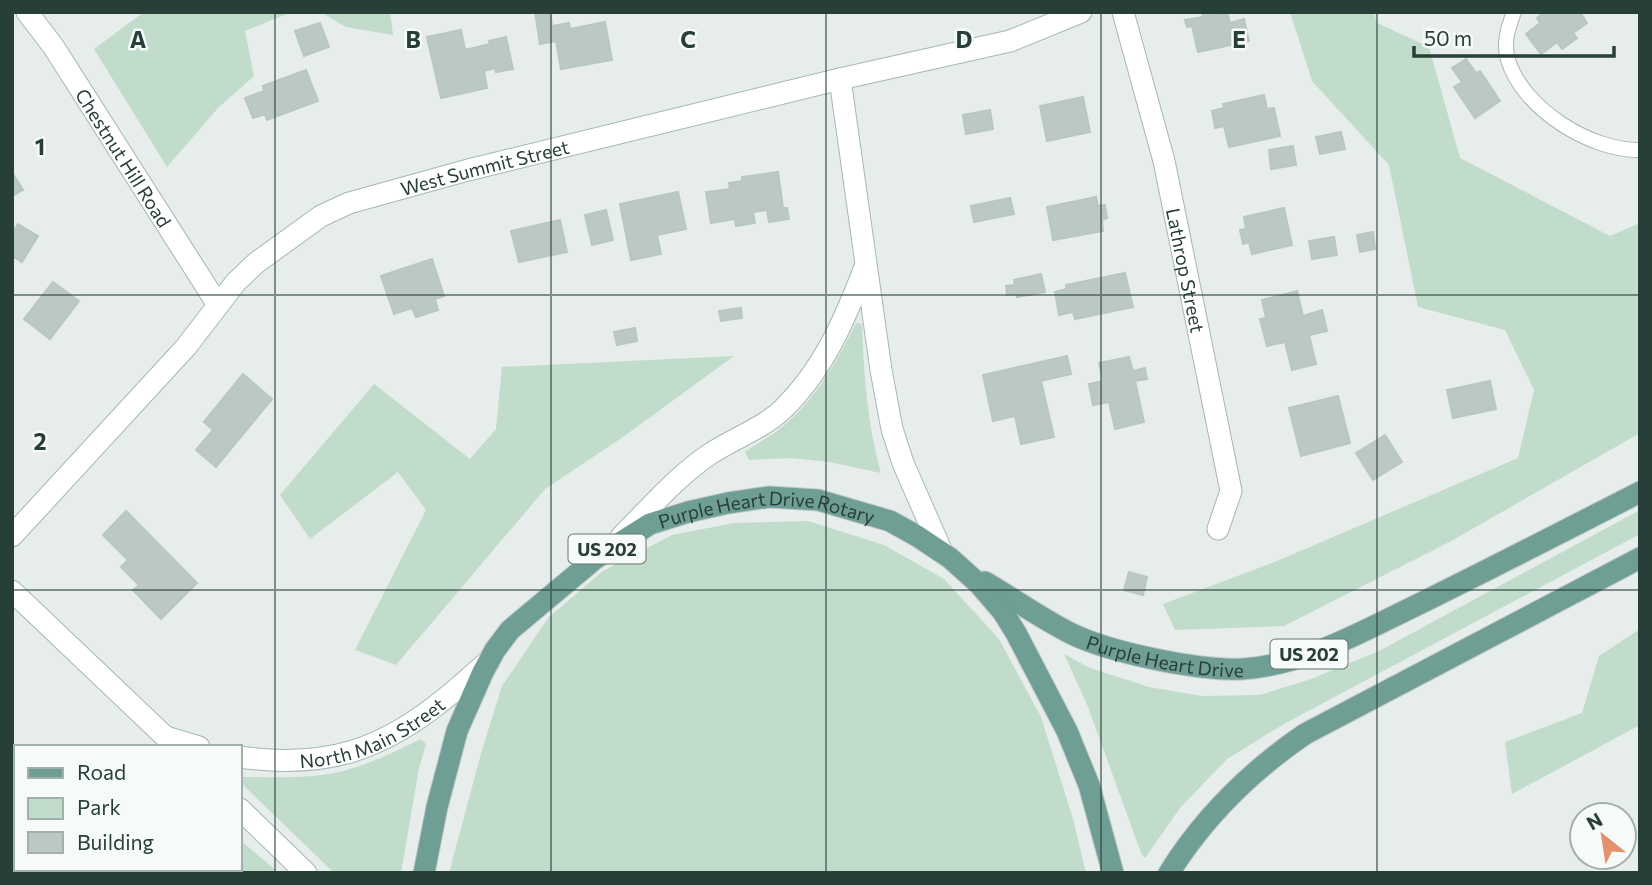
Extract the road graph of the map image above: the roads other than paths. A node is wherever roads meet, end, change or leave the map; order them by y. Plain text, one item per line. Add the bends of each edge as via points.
1 (27, 12) edge
2 (1081, 12) edge
3 (1122, 12) edge
4 (1514, 12) edge
5 (840, 79) junction
6 (1640, 150) edge
7 (866, 265) junction
8 (218, 305) junction
9 (1640, 492) edge
10 (1218, 529) dead end
11 (12, 536) edge
12 (613, 545) junction
13 (942, 552) junction
14 (1640, 558) edge
15 (966, 570) junction
16 (12, 590) edge
17 (489, 661) junction
18 (171, 742) edge
19 (242, 757) edge
20 (242, 812) edge
21 (306, 873) edge
22 (424, 873) edge
23 (1113, 873) edge
24 (1169, 873) edge

1 - 8 street, Chestnut Hill Road
2 - 5 street, West Summit Street via 1010,41
3 - 10 street, Lathrop Street via 1164,161 1231,491
4 - 6 lane via 1506,36 1507,59 1519,83 1574,132 1610,148
5 - 7 street
5 - 8 street, West Summit Street via 349,203 321,216 256,263
7 - 12 street via 835,340 801,390 780,411 709,455
7 - 13 street via 895,440
8 - 11 street, West Summit Street via 186,347
9 - 15 main road, Purple Heart Drive / US 202 via 1369,628 1311,653 1255,668 1190,665 1095,643
12 - 13 main road, Purple Heart Drive Rotary / US 202 via 650,524 688,512 749,499 802,498 890,521
12 - 17 main road, Purple Heart Drive Rotary / US 202 via 510,630
13 - 15 main road, Purple Heart Drive Rotary / US 202
14 - 24 main road via 1305,734 1233,793
15 - 23 main road, Purple Heart Drive Rotary via 1010,622 1067,731 1089,785
16 - 18 street
17 - 19 street, North Main Street via 448,697 371,745 307,761
17 - 22 main road, Purple Heart Drive Rotary / US 202 via 454,744
20 - 21 street

